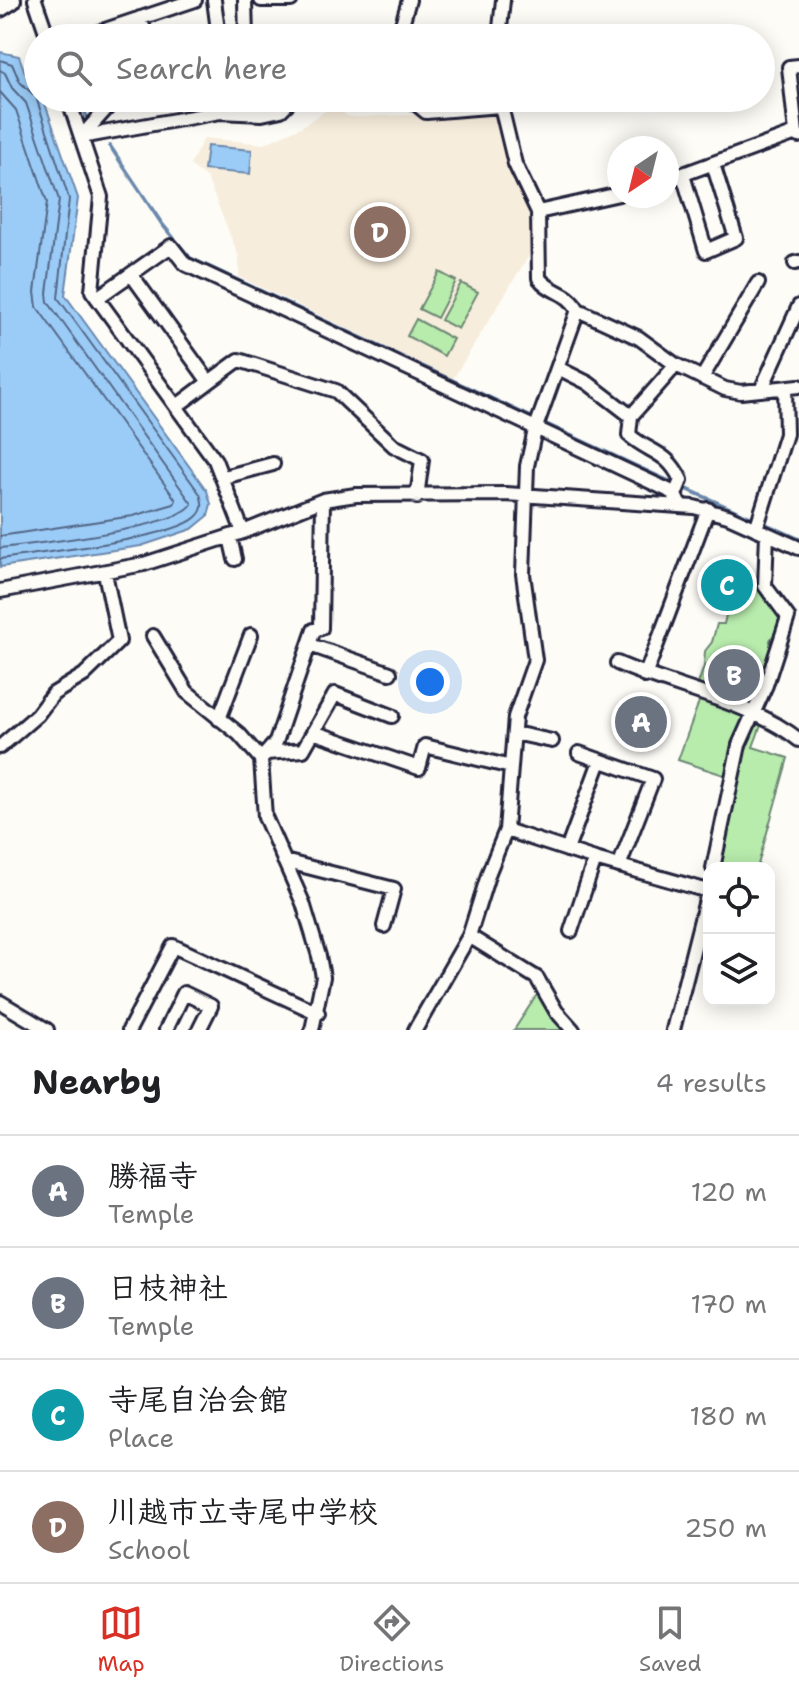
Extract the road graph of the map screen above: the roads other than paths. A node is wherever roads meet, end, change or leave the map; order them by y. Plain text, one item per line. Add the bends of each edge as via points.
1 (9, 0) edge
2 (35, 0) edge
3 (195, 0) edge
4 (214, 0) edge
5 (245, 0) edge
6 (261, 0) edge
7 (291, 0) edge
8 (409, 0) edge
9 (503, 0) edge
10 (0, 7) edge
11 (140, 18) junction
12 (43, 24) edge
13 (126, 24) edge
14 (142, 24) edge
15 (217, 24) edge
16 (246, 24) edge
17 (402, 24) edge
18 (500, 24) edge
19 (799, 66) edge
20 (73, 112) edge
21 (103, 112) edge
22 (249, 112) joint
23 (272, 112) edge
24 (502, 112) edge
25 (797, 134) edge
26 (81, 137) junction
27 (713, 164) junction
28 (683, 175) junction
29 (679, 176) edge
30 (607, 197) edge
31 (538, 212) junction
32 (131, 274) junction
33 (758, 283) dead end
34 (97, 298) junction
35 (799, 306) edge
36 (578, 310) junction
37 (676, 365) junction
38 (558, 368) junction
39 (702, 378) junction
40 (209, 382) junction
41 (799, 386) edge
42 (785, 388) junction
43 (761, 390) junction
44 (177, 406) junction
45 (631, 416) junction
46 (535, 430) junction
47 (273, 464) dead end
48 (224, 477) junction
49 (525, 495) junction
50 (417, 497) junction
51 (323, 500) junction
52 (677, 500) junction
53 (708, 509) junction
54 (761, 531) junction
55 (237, 534) junction
56 (799, 548) edge
57 (235, 559) dead end
58 (105, 573) junction
59 (0, 591) edge
60 (793, 618) edge
61 (251, 635) dead end
62 (153, 636) dead end
63 (310, 645) junction
64 (617, 663) dead end
65 (390, 673) dead end
66 (645, 676) junction
67 (752, 713) junction
68 (392, 716) dead end
69 (219, 719) junction
70 (313, 732) junction
71 (514, 733) junction
72 (799, 740) edge
73 (552, 741) dead end
74 (0, 747) edge
75 (579, 753) dead end
76 (264, 756) junction
77 (600, 761) junction
78 (511, 767) junction
79 (506, 830) junction
80 (567, 850) junction
81 (595, 859) junction
82 (284, 861) junction
83 (714, 862) edge
84 (619, 866) junction
85 (703, 888) edge
86 (703, 913) edge
87 (384, 926) dead end
88 (571, 931) dead end
89 (469, 936) junction
90 (0, 1002) edge
91 (318, 1013) junction
92 (47, 1030) edge
93 (129, 1030) edge
94 (166, 1030) edge
95 (199, 1030) edge
96 (312, 1030) edge
97 (415, 1030) edge
98 (573, 1030) edge
99 (673, 1030) edge

1 - 10 street
2 - 12 street
3 - 11 street
4 - 15 street
5 - 16 street
6 - 7 street
8 - 17 street
9 - 18 street
11 - 13 street
11 - 14 street
19 - 25 street via 789,67
20 - 26 street
21 - 26 street
22 - 23 street
22 - 26 street via 220,112
24 - 31 street via 515,164
25 - 27 street
26 - 34 street via 101,197 92,291
27 - 28 street
27 - 28 street via 736,238 706,251
28 - 29 street
30 - 31 street
31 - 36 street via 539,278 567,295
32 - 34 street
32 - 40 street
32 - 46 street via 171,246 185,264
33 - 39 street
34 - 44 street
35 - 43 street
36 - 37 street via 639,338
36 - 38 street
37 - 39 street
37 - 45 street
38 - 45 street
38 - 46 street
39 - 43 street via 725,389
40 - 44 street
40 - 50 street via 239,360 336,391 394,446 422,460
41 - 42 street
42 - 43 street
42 - 54 street via 786,434
44 - 48 street
45 - 52 street via 629,435 664,455 677,471
46 - 49 street
46 - 52 street
47 - 48 street
48 - 55 street
49 - 50 street
49 - 52 street
49 - 71 street via 523,574 535,660
50 - 51 street
51 - 55 street
51 - 63 street via 321,628 314,630
52 - 53 street
53 - 54 street
53 - 66 street
54 - 56 street
54 - 60 street via 765,586
55 - 57 street
55 - 58 street
58 - 59 street
58 - 74 street via 119,641 84,675 53,694
60 - 67 street
61 - 69 street
62 - 69 street via 187,692
63 - 65 street
63 - 76 street via 276,742
64 - 66 street
66 - 67 street
67 - 72 street via 781,725
67 - 83 street via 739,745
68 - 70 street via 335,694
69 - 76 street
70 - 76 street via 303,750
70 - 78 street via 419,768 425,746
71 - 73 street
71 - 78 street
75 - 77 street
76 - 82 street via 265,817
77 - 80 street
77 - 84 street via 653,779
78 - 79 street
79 - 80 street
79 - 89 street
80 - 81 street
81 - 84 street
81 - 88 street
82 - 87 street via 394,889
82 - 91 street via 319,956 323,977
84 - 85 street
86 - 99 street
89 - 97 street
89 - 98 street via 537,978
90 - 92 street
91 - 93 street via 173,946
91 - 96 street
94 - 95 street via 184,993 211,1006

